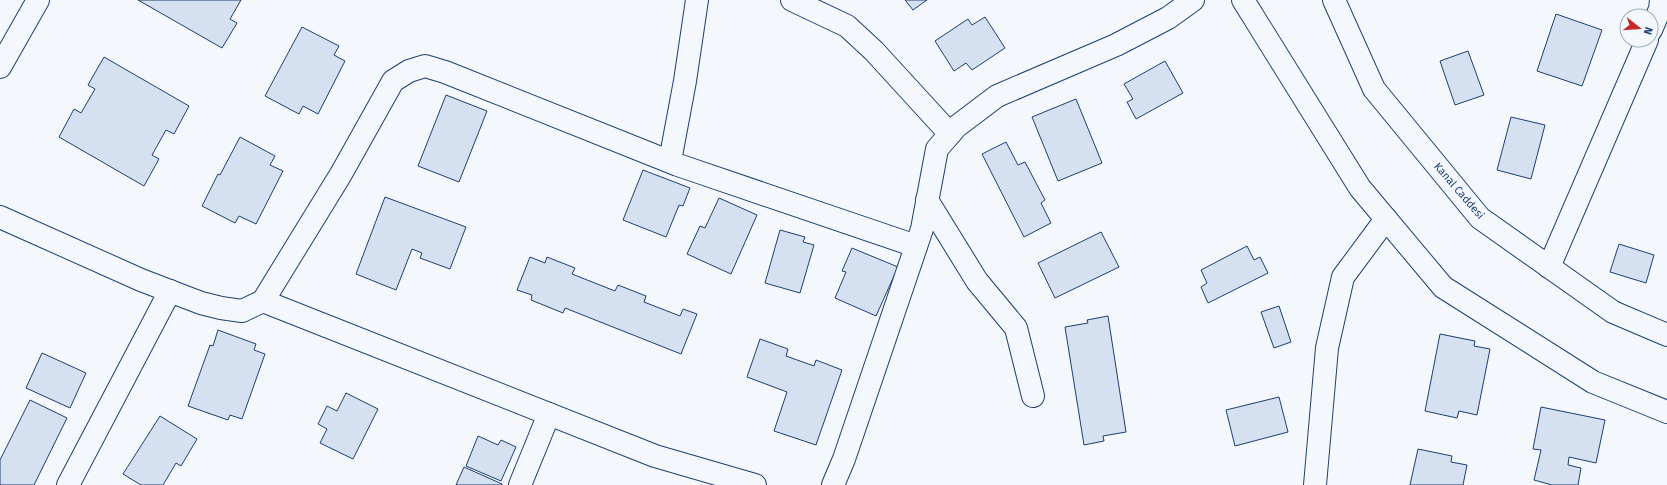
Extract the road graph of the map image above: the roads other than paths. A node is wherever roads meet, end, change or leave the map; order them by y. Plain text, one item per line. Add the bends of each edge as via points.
1 (38, 0) edge
2 (697, 0) edge
3 (792, 0) edge
4 (1193, 0) edge
5 (1243, 0) edge
6 (1334, 0) edge
7 (1661, 0) edge
8 (1659, 11) edge
9 (1644, 48) edge
10 (0, 68) edge
11 (950, 134) junction
12 (670, 161) junction
13 (927, 200) junction
14 (0, 217) edge
15 (1386, 219) junction
16 (916, 246) junction
17 (1549, 267) junction
18 (170, 291) junction
19 (263, 301) junction
20 (1667, 335) edge
21 (1033, 396) dead end
22 (1667, 412) edge
23 (550, 414) junction
24 (68, 485) edge
25 (520, 485) edge
26 (755, 485) edge
27 (833, 485) edge
28 (1315, 485) edge

1 - 10 street
2 - 12 street
3 - 11 street via 847,26 874,51
4 - 11 street via 1168,18 1116,45 997,96
5 - 15 street via 1360,188
6 - 17 street, Kanal Caddesi via 1374,89 1480,218
7 - 8 street
9 - 17 street
11 - 13 street via 937,149
12 - 16 street
12 - 19 street via 445,72 425,66 409,71 393,81 342,174
13 - 16 street
13 - 21 street via 977,281 1016,328
14 - 18 street
15 - 22 street via 1443,287 1593,382
15 - 28 street via 1343,277 1327,348
16 - 27 street
17 - 20 street, Kanal Caddesi via 1613,312
18 - 19 street via 201,303 242,311
18 - 24 street
19 - 23 street
23 - 25 street
23 - 26 street via 654,456

